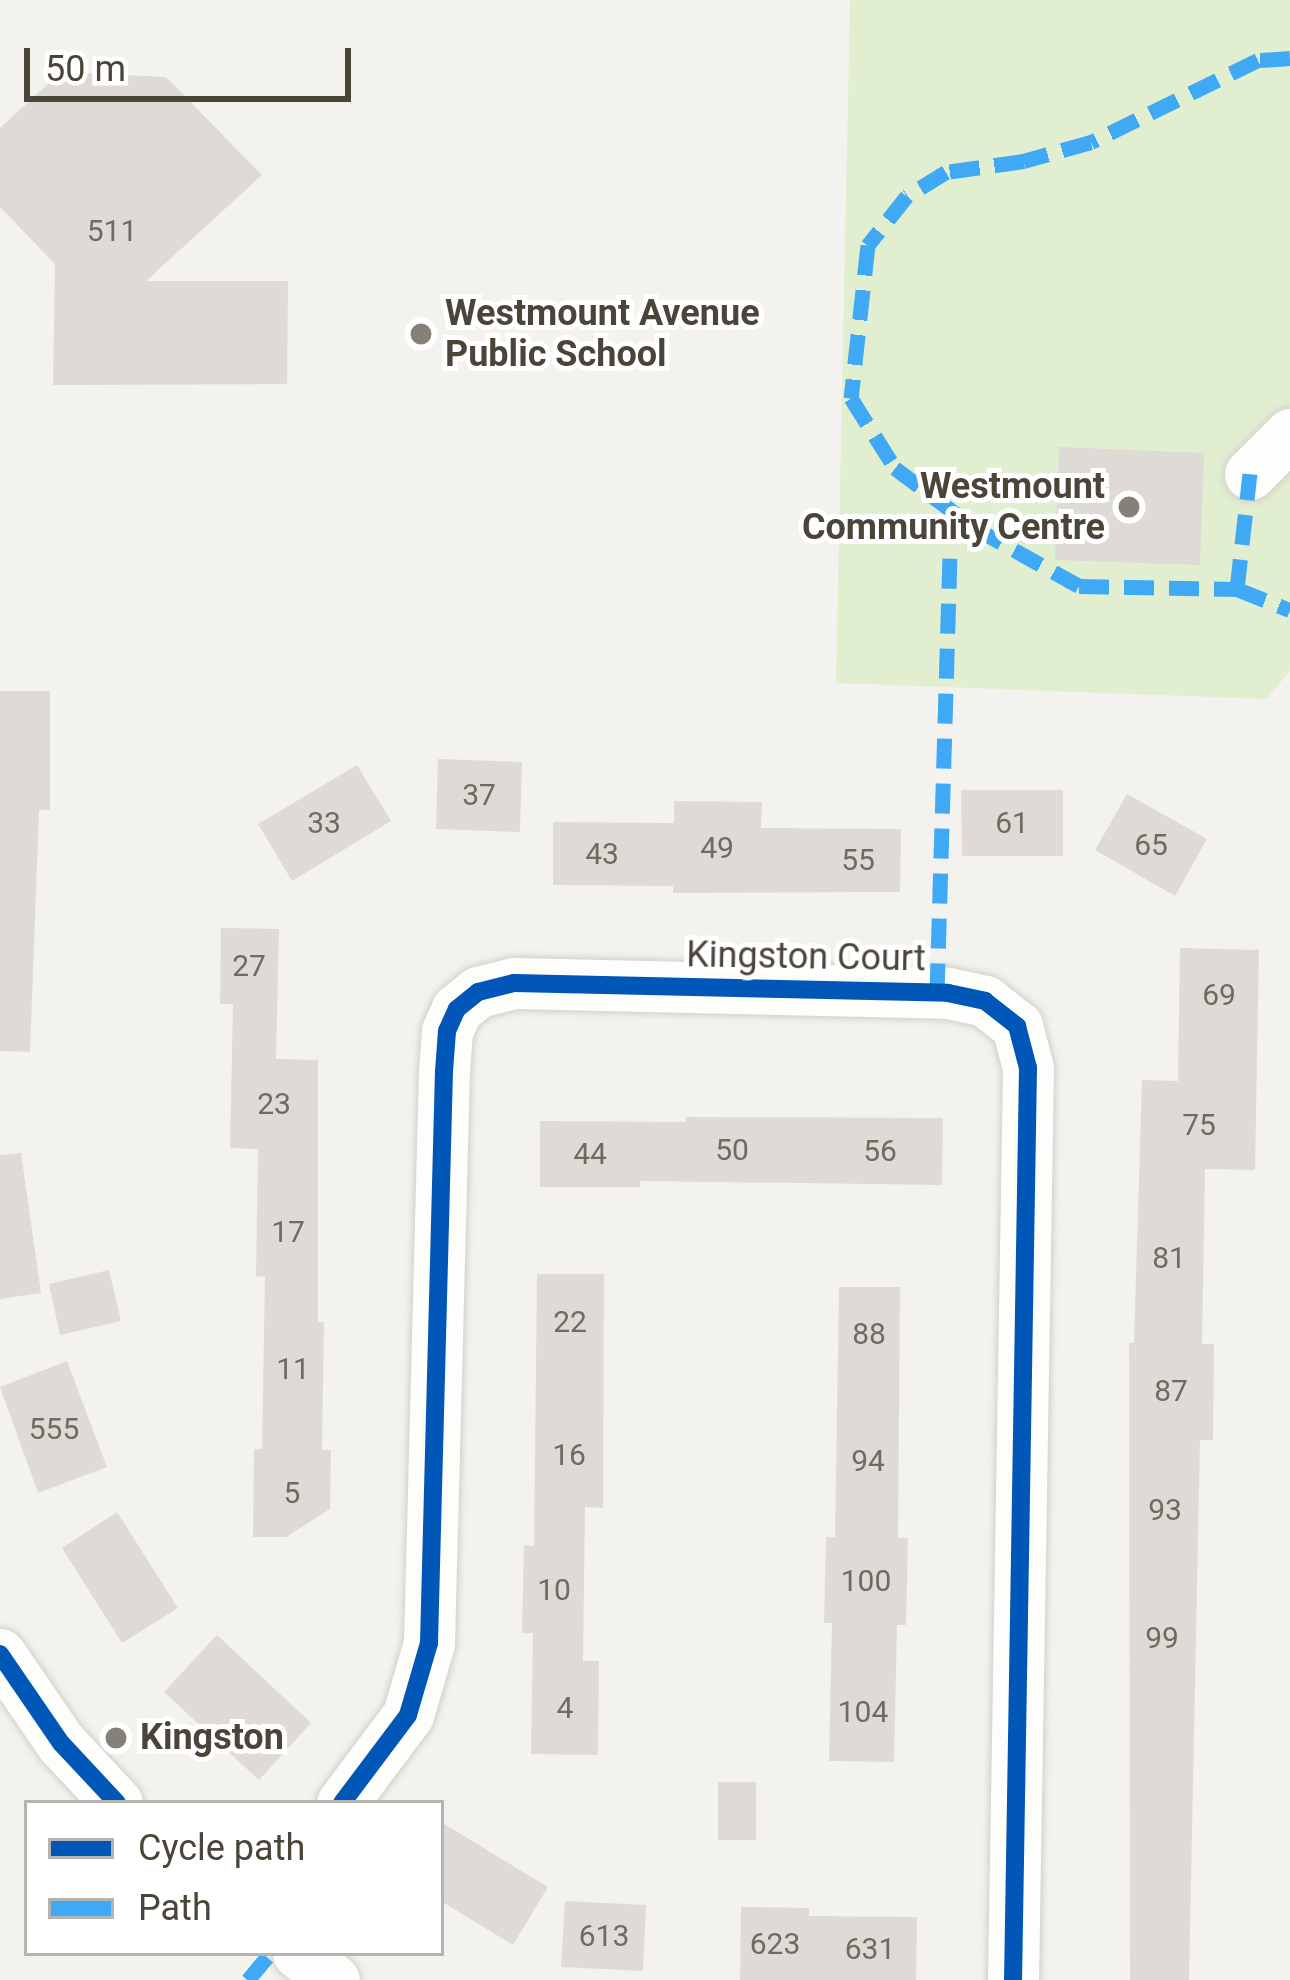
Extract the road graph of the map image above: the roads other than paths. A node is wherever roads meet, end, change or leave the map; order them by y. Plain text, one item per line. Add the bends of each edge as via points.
1 (1290, 434) edge
2 (1250, 474) dead end
3 (0, 1654) edge
4 (114, 1800) edge
5 (344, 1800) edge
6 (302, 1956) edge
7 (334, 1980) edge
8 (1013, 1980) edge

1 - 2 street
3 - 4 street via 61,1743
5 - 8 street, Kingston Court via 409,1715 429,1643 444,1071 457,1010 478,992 514,983 949,993 985,1001 1017,1026 1028,1068
6 - 7 street

